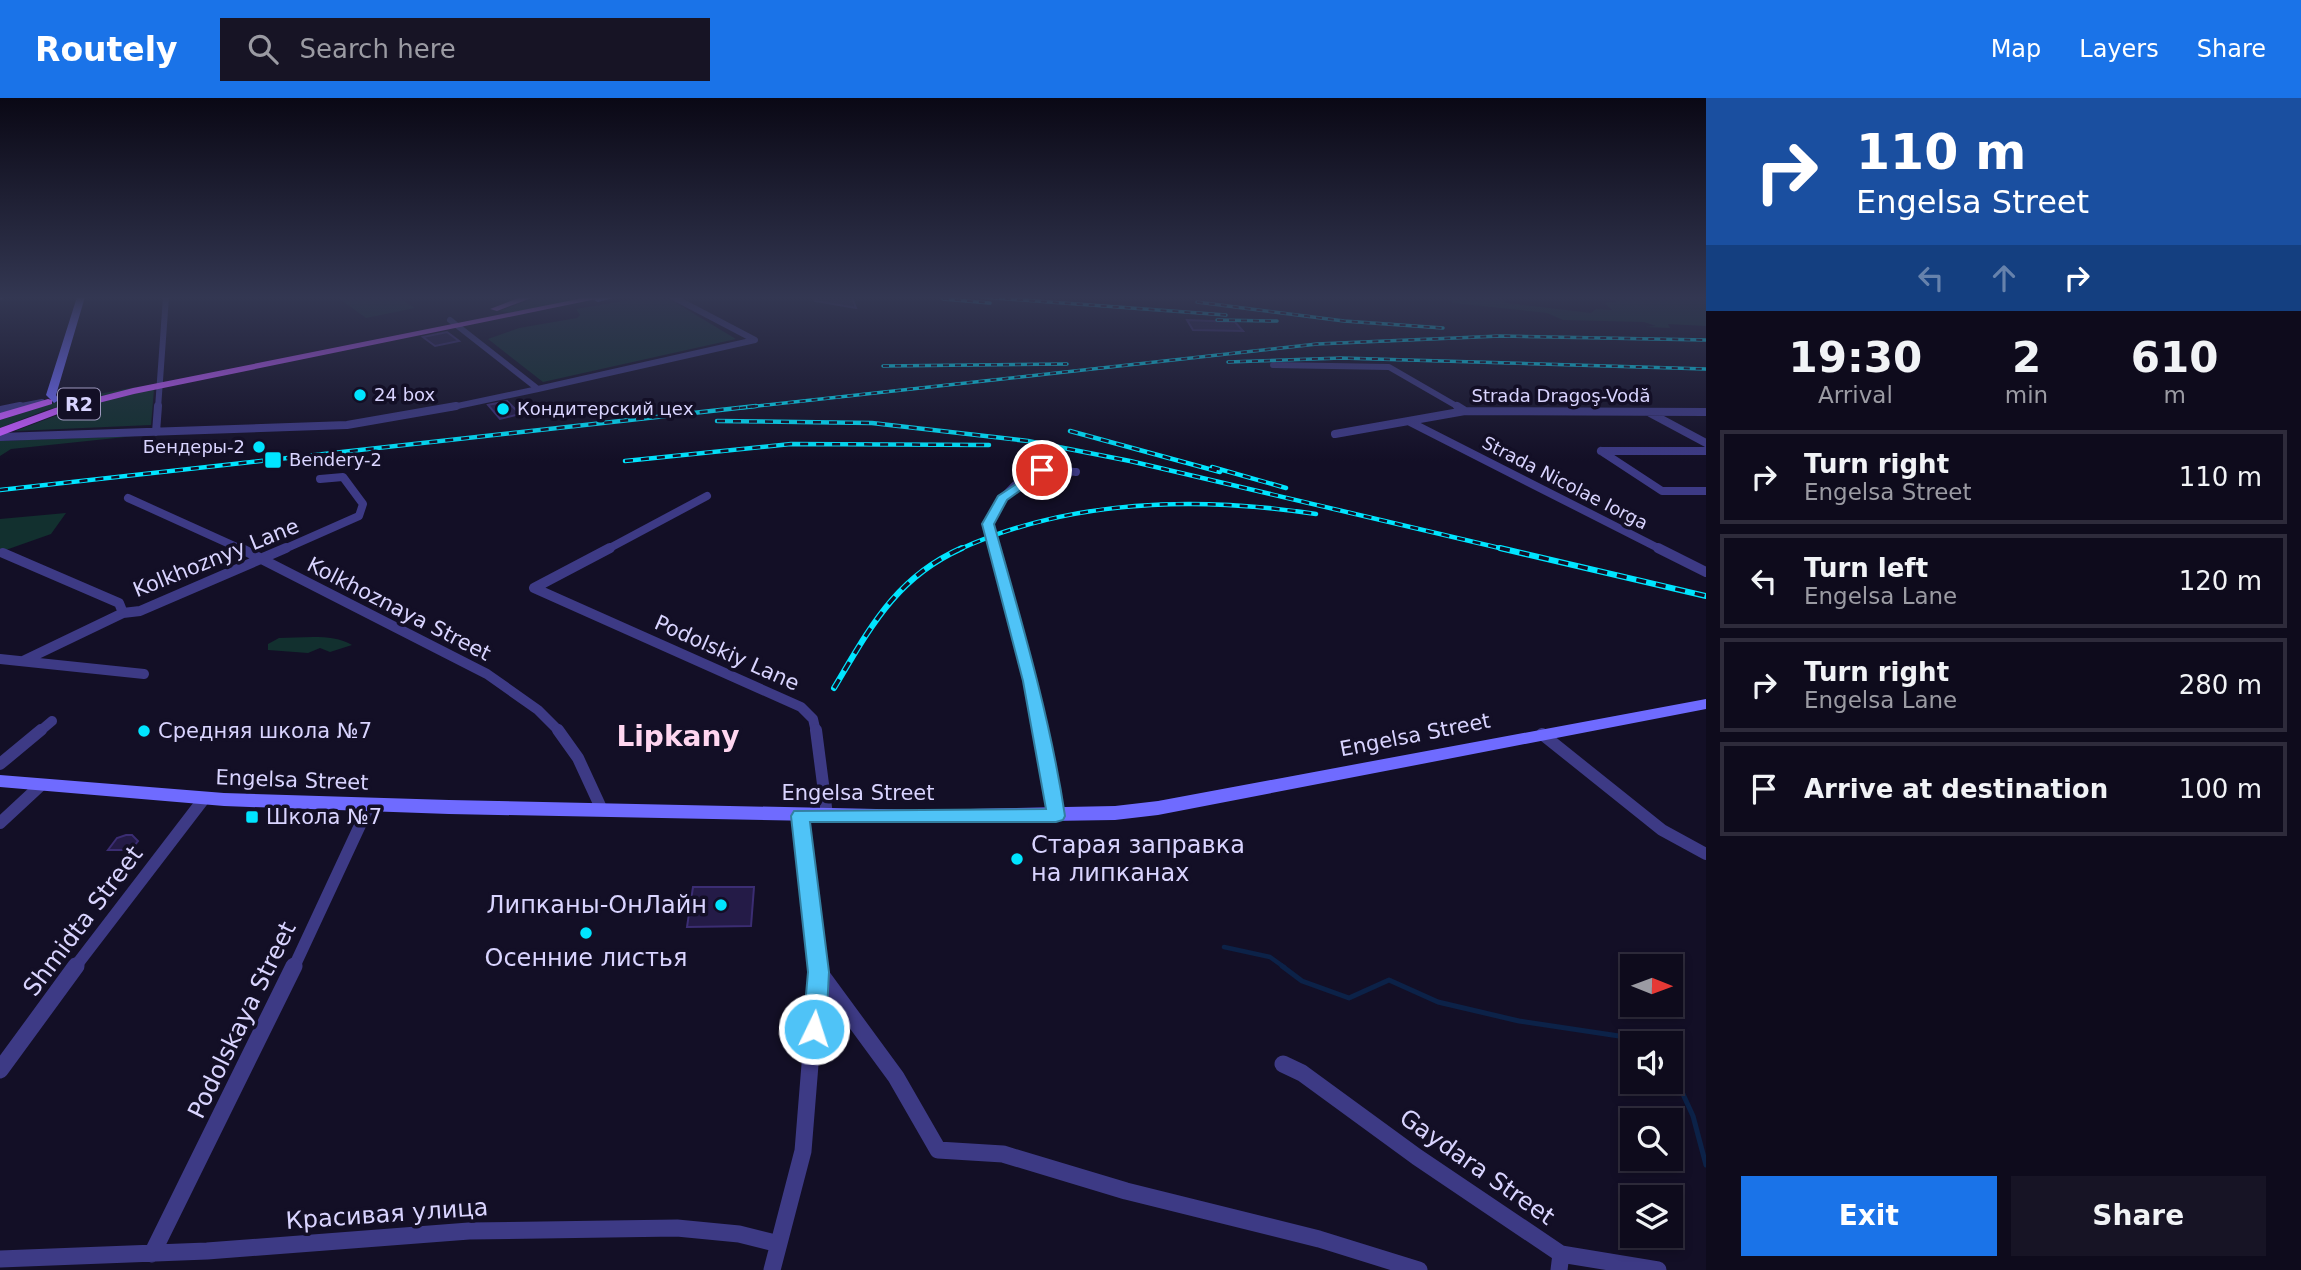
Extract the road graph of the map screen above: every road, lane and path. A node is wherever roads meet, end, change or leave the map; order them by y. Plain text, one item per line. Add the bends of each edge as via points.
1 (64, 352) edge
2 (162, 352) edge
3 (311, 352) edge
4 (490, 352) edge
5 (703, 352) edge
6 (1273, 365) dead end
7 (160, 382) junction
8 (538, 389) junction
9 (54, 400) junction
10 (0, 410) edge
11 (1465, 411) junction
12 (1647, 412) junction
13 (1706, 412) edge
14 (0, 417) edge
15 (1410, 422) junction
16 (156, 432) junction
17 (0, 434) edge
18 (1335, 434) dead end
19 (1706, 443) edge
20 (1706, 451) edge
21 (1076, 472) dead end
22 (320, 479) dead end
23 (1706, 491) edge
24 (707, 496) dead end
25 (128, 498) dead end
26 (3, 553) dead end
27 (263, 560) junction
28 (1706, 572) edge
29 (123, 613) junction
30 (0, 659) edge
31 (23, 661) junction
32 (144, 674) dead end
33 (1706, 704) edge
34 (52, 721) dead end
35 (1542, 734) junction
36 (0, 764) edge
37 (0, 781) edge
38 (41, 785) junction
39 (203, 800) junction
40 (369, 806) junction
41 (602, 810) junction
42 (827, 815) junction
43 (800, 816) junction
44 (1056, 816) junction
45 (0, 823) edge
46 (1706, 854) edge
47 (818, 972) junction
48 (1283, 1064) dead end
49 (0, 1070) edge
50 (775, 1243) junction
51 (152, 1254) junction
52 (0, 1259) edge
53 (1560, 1262) edge
54 (772, 1270) edge
55 (1419, 1270) edge
56 (1658, 1270) edge

1 - 9 street via 51,395
2 - 7 street
3 - 7 main road, R2
4 - 8 street
5 - 8 street
6 - 11 street via 1389,367
7 - 9 main road, R2
7 - 16 street
7 - 17 main road, R2 via 59,410
8 - 16 street via 372,422
9 - 10 street
9 - 14 main road, R2
11 - 12 street, Strada Dragoş-Vodă
11 - 15 street, Strada Dragoş-Vodă
12 - 13 street, Strada Dragoş-Vodă
12 - 19 street
15 - 18 street, Strada Dragoş-Vodă
15 - 28 street, Strada Nicolae Iorga
16 - 17 street
20 - 23 street via 1601,451 1662,491
21 - 44 street via 1036,473 1002,498 988,524 1031,681
22 - 27 street, Kolkhoznyy Lane via 343,477 363,511 352,521
24 - 42 street, Podolskiy Lane via 534,588 801,707 816,730
25 - 27 street, Kolkhoznaya Street
26 - 29 street via 119,603
27 - 29 street, Kolkhoznyy Lane via 140,611
27 - 41 street, Kolkhoznaya Street via 516,692 561,732
29 - 31 street, Kolkhoznyy Lane
30 - 31 street
31 - 32 street
33 - 35 street, Engelsa Street
34 - 36 street
35 - 44 street, Engelsa Street via 1158,808
35 - 46 street via 1662,830
37 - 38 street, Engelsa Street
38 - 39 street, Engelsa Street
38 - 45 street
39 - 40 street, Engelsa Street
39 - 49 street, Shmidta Street
40 - 41 street, Engelsa Street
40 - 51 street, Podolskaya Street
41 - 43 street, Engelsa Street
42 - 43 street, Engelsa Street
42 - 44 street, Engelsa Street
43 - 47 street
47 - 50 street via 803,1151
47 - 55 street via 896,1077 939,1150 1003,1154
48 - 53 street, Gaydara Street via 1302,1073
50 - 51 street, Красивая улица via 677,1228 511,1230
50 - 54 street
51 - 52 street, Красивая улица
53 - 56 street, Gaydara Street

